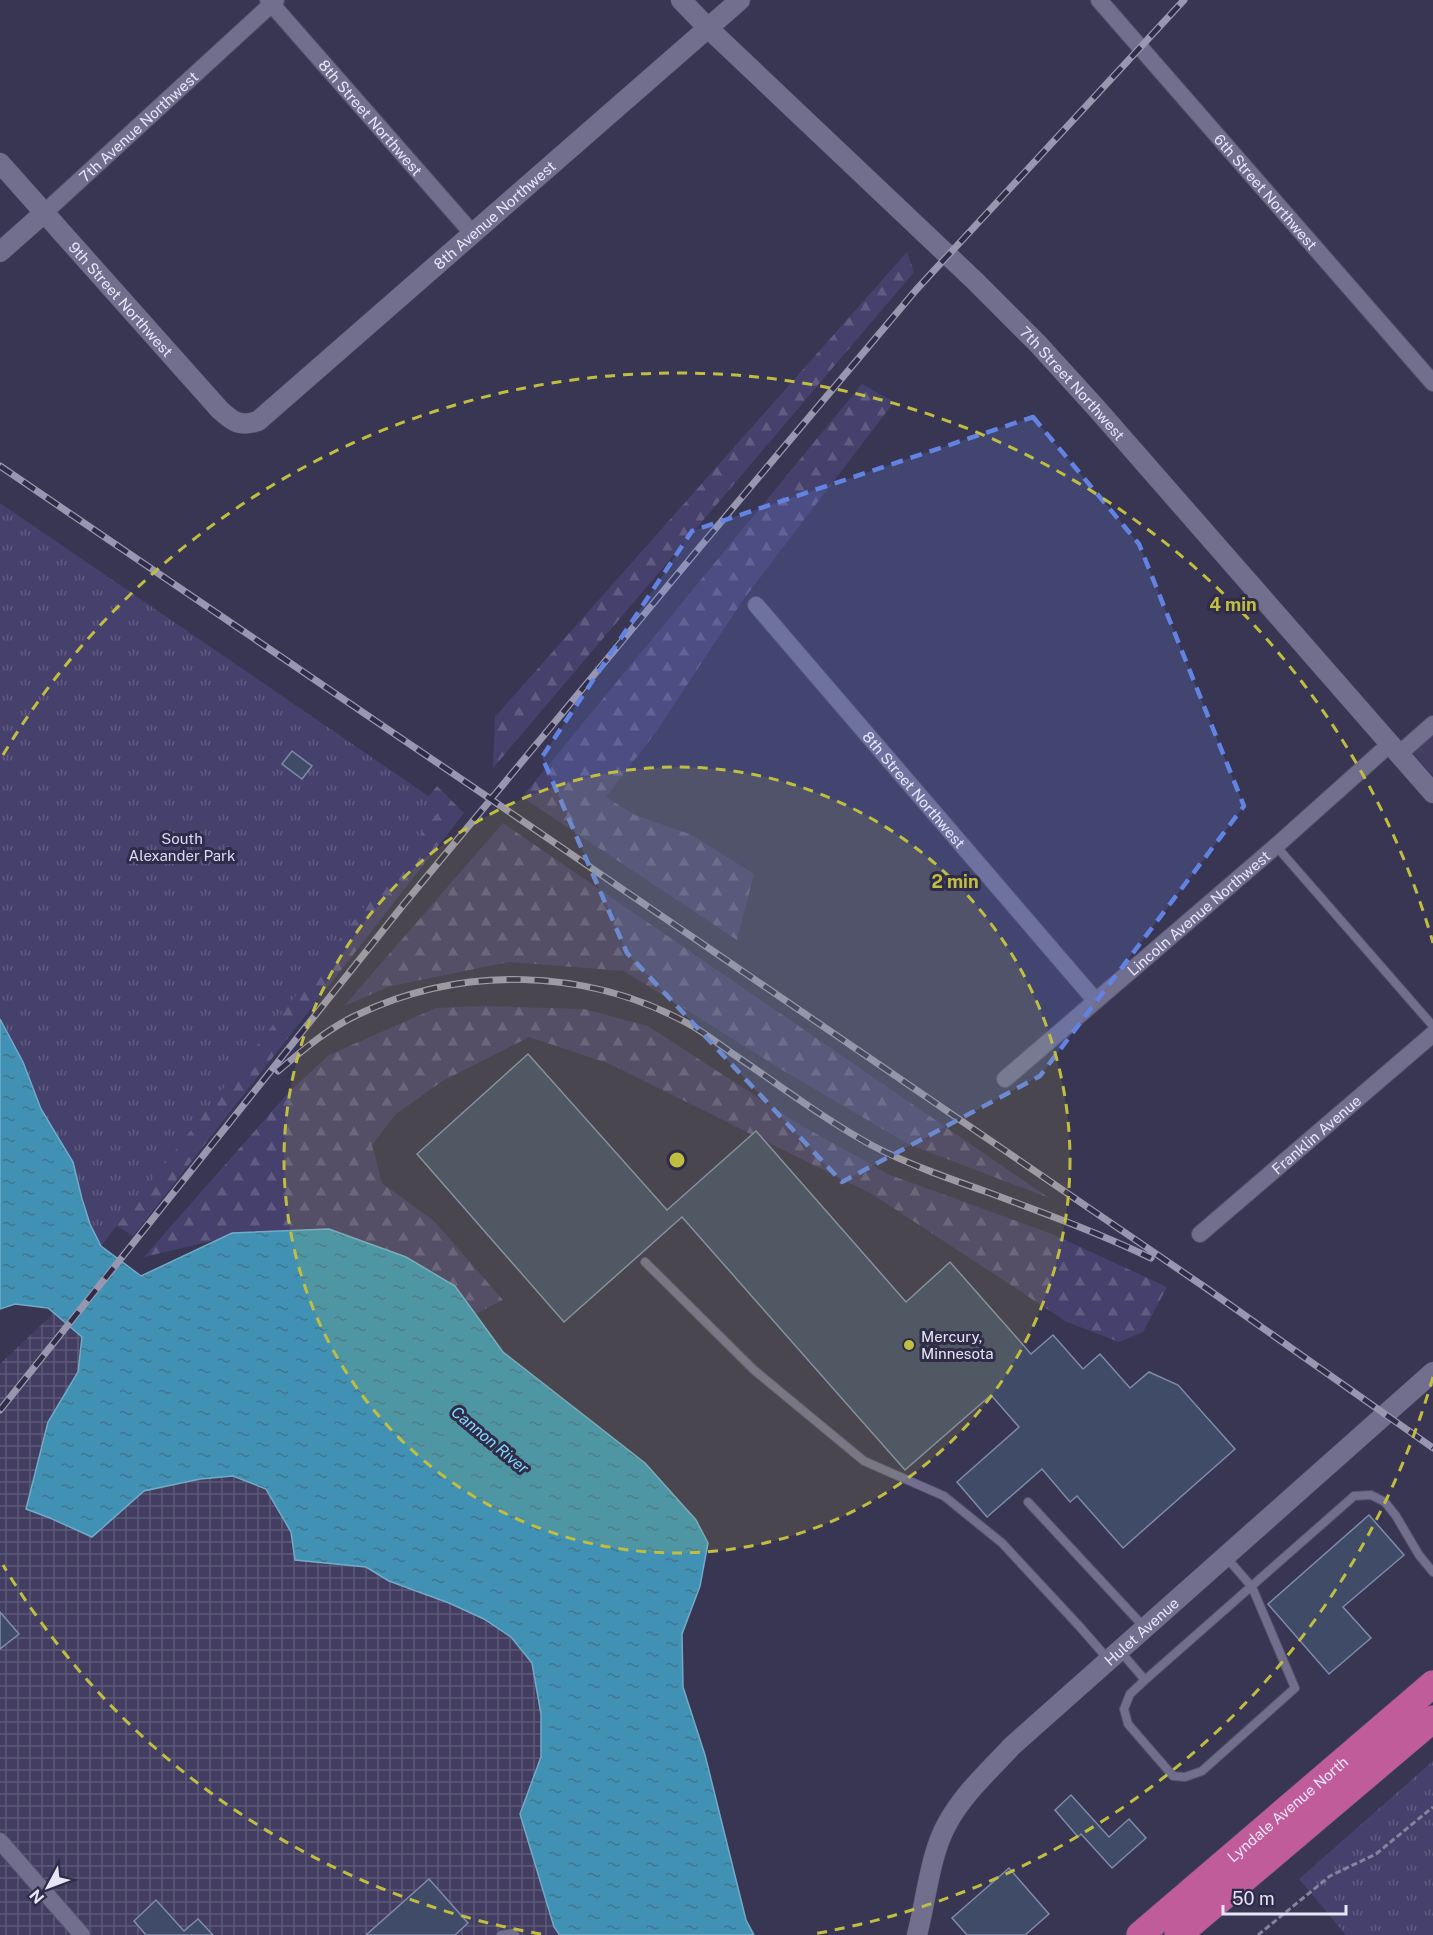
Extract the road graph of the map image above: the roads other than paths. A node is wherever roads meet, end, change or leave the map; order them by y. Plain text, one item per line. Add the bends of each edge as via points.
1 (681, 0) edge
2 (740, 0) edge
3 (1099, 0) edge
4 (272, 1) edge
5 (708, 28) junction
6 (0, 163) edge
7 (44, 213) junction
8 (473, 234) junction
9 (0, 252) edge
10 (1433, 383) edge
11 (247, 425) joint
12 (756, 605) dead end
13 (1433, 724) edge
14 (1394, 749) junction
15 (1433, 794) edge
16 (1276, 846) junction
17 (1095, 1000) junction
18 (1433, 1026) edge
19 (1433, 1034) edge
20 (1005, 1079) dead end
21 (1200, 1234) dead end
22 (645, 1262) dead end
23 (1433, 1372) edge
24 (1028, 1502) dead end
25 (1226, 1556) junction
26 (1433, 1572) edge
27 (1252, 1587) junction
28 (1145, 1628) junction
29 (1114, 1655) junction
30 (1145, 1680) junction
31 (1433, 1684) edge
32 (1433, 1719) edge
33 (0, 1841) edge
34 (82, 1935) edge
35 (501, 1935) edge
36 (515, 1935) edge
37 (918, 1935) edge
38 (1140, 1935) edge
39 (1178, 1935) edge

1 - 5 street, 7th Street Northwest
2 - 5 street, 8th Avenue Northwest
3 - 10 street, 6th Street Northwest
4 - 7 street, 7th Avenue Northwest
4 - 8 street, 8th Street Northwest
5 - 8 street, 8th Avenue Northwest
5 - 14 street, 7th Street Northwest via 1038,344
6 - 7 street, 9th Street Northwest
7 - 9 street, 7th Avenue Northwest
7 - 11 street, 9th Street Northwest via 220,410 231,421
8 - 11 street, 8th Avenue Northwest via 258,421
12 - 17 street, 8th Street Northwest
13 - 14 street, Lincoln Avenue Northwest
14 - 15 street, 7th Street Northwest
14 - 16 street, Lincoln Avenue Northwest
16 - 17 street, Lincoln Avenue Northwest
16 - 18 lane
17 - 20 street, Lincoln Avenue Northwest
19 - 21 street, Franklin Avenue
22 - 29 lane via 753,1370 864,1461 944,1496 1002,1543
23 - 25 street, Hulet Avenue
24 - 28 lane
25 - 27 lane
25 - 28 street, Hulet Avenue
26 - 27 lane via 1385,1502 1371,1495 1354,1496
27 - 30 lane
27 - 30 lane via 1294,1688 1202,1771 1185,1778 1173,1776 1128,1724 1124,1709 1130,1694
28 - 29 street, Hulet Avenue
29 - 30 lane
29 - 37 street, Hulet Avenue via 1012,1746 964,1797 946,1826 935,1858
31 - 38 highway, Lyndale Avenue North
32 - 39 highway, Lyndale Avenue North
33 - 34 street
35 - 36 lane

